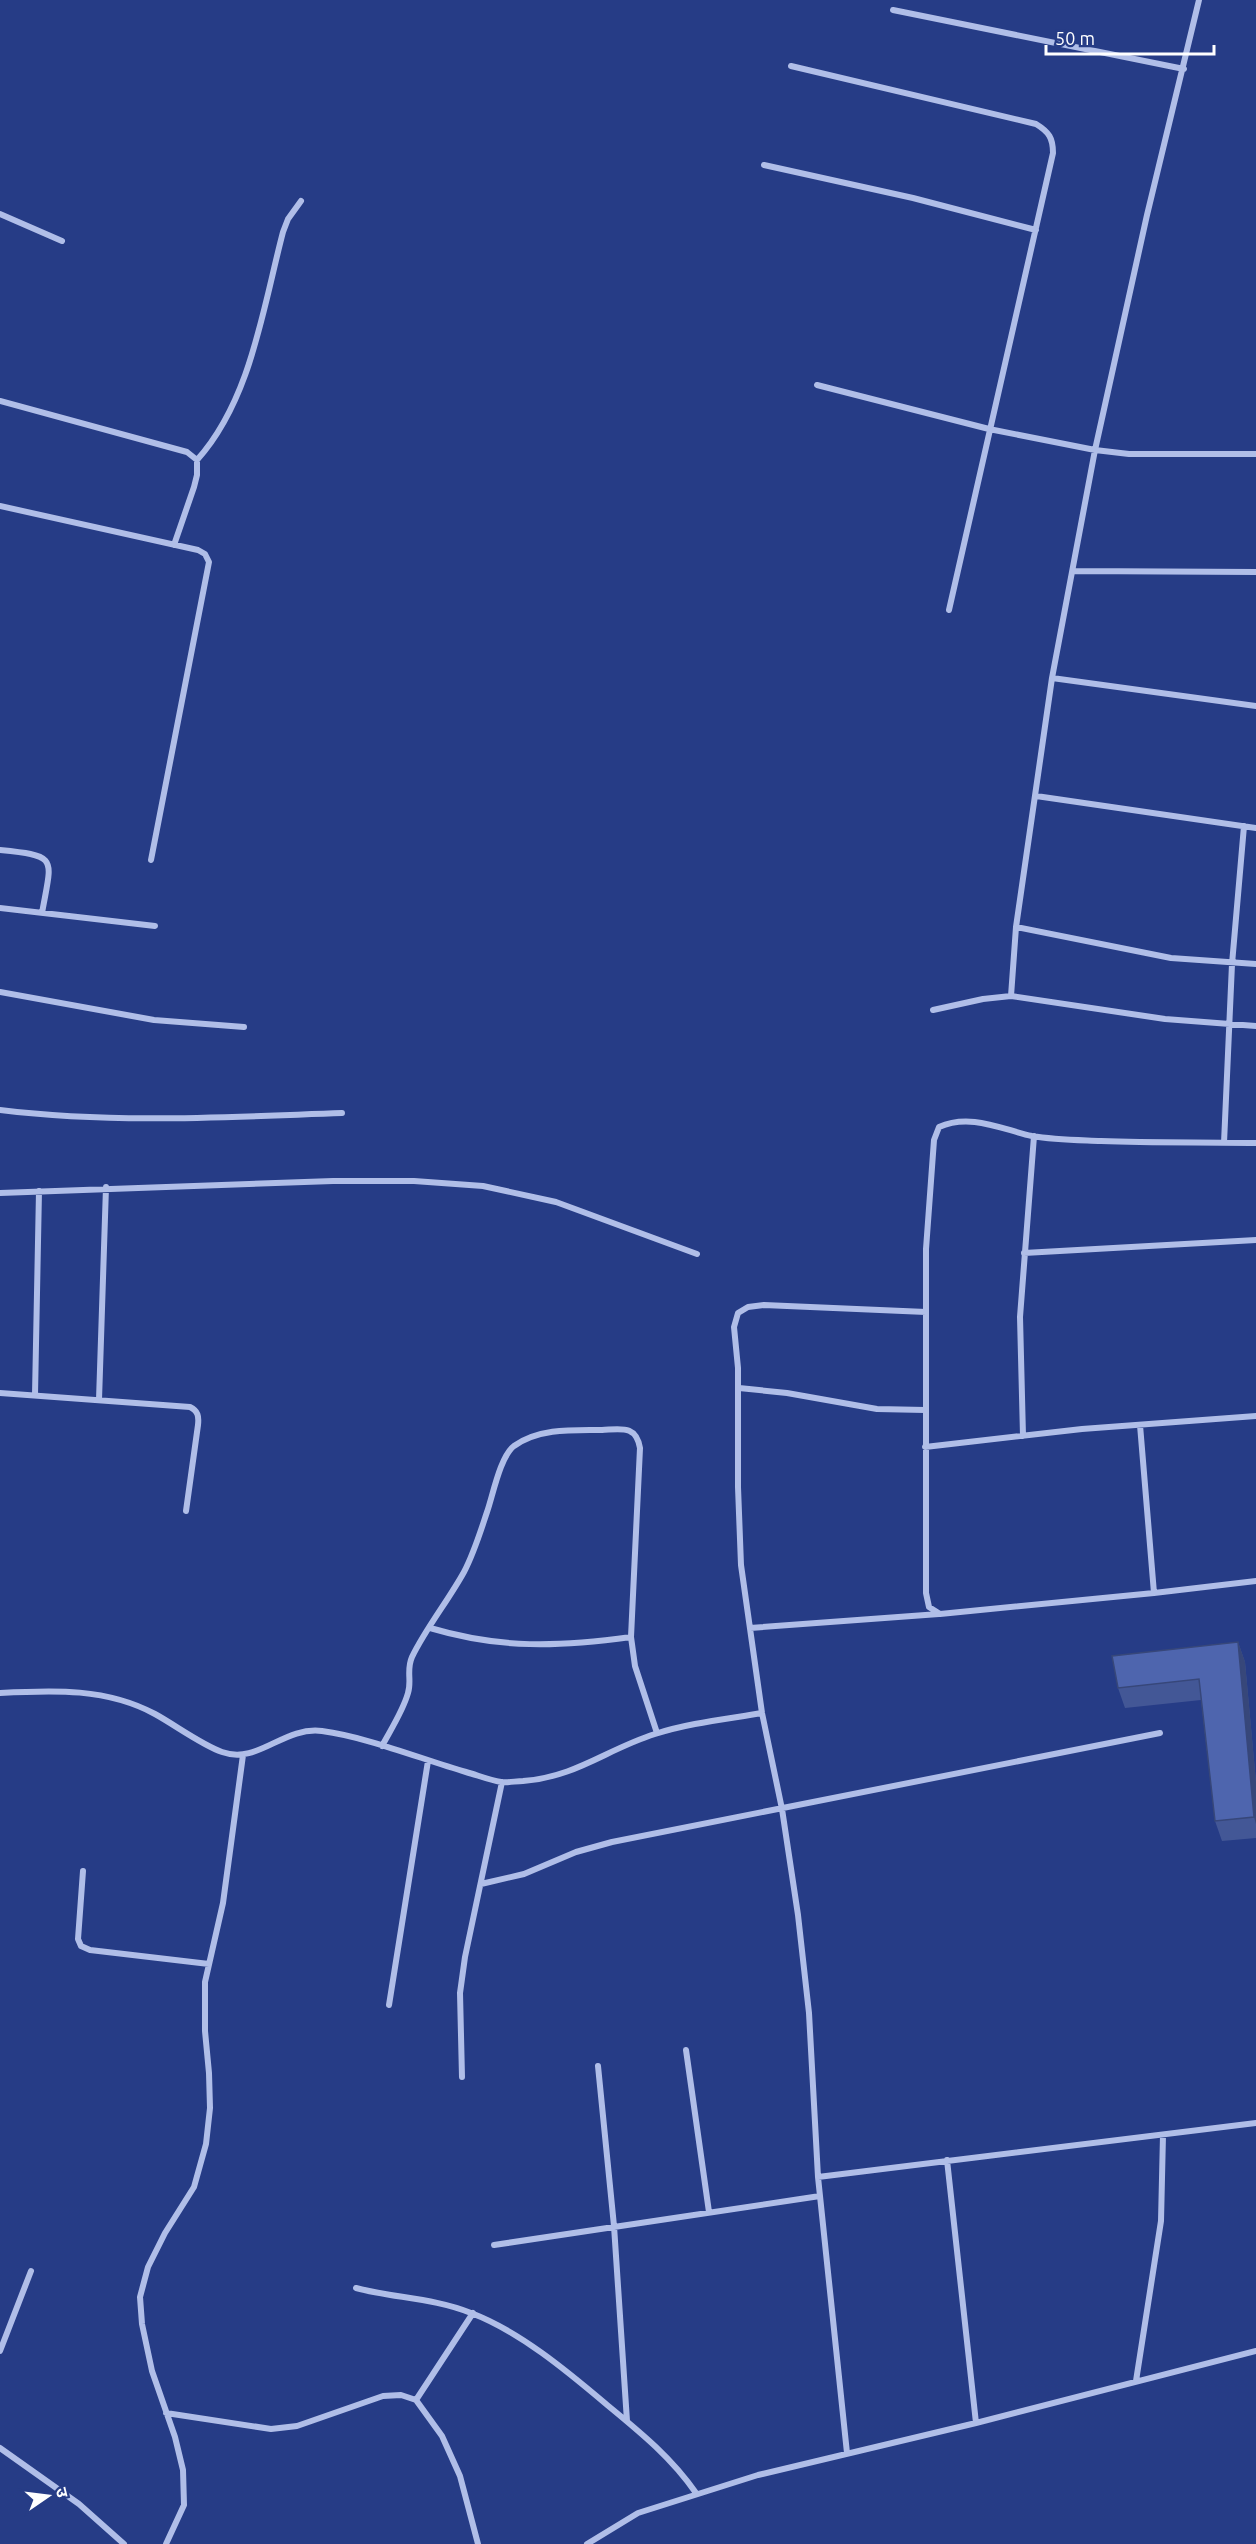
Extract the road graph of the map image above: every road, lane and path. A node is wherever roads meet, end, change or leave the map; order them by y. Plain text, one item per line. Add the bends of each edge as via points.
1 (1199, 0) edge
2 (893, 10) dead end
3 (791, 66) dead end
4 (1184, 69) junction
5 (764, 165) dead end
6 (301, 201) dead end
7 (0, 214) edge
8 (1036, 230) junction
9 (62, 241) dead end
10 (817, 385) dead end
11 (0, 402) edge
12 (989, 429) junction
13 (1095, 450) junction
14 (1256, 454) edge
15 (197, 460) junction
16 (0, 506) edge
17 (174, 545) junction
18 (1073, 571) junction
19 (1256, 572) edge
20 (949, 610) dead end
21 (1052, 678) junction
22 (1256, 706) edge
23 (1035, 796) junction
24 (1244, 826) junction
25 (1256, 828) edge
26 (0, 850) edge
27 (151, 860) dead end
28 (0, 908) edge
29 (42, 912) junction
30 (155, 926) dead end
31 (1016, 927) junction
32 (1232, 963) junction
33 (1256, 964) edge
34 (0, 992) edge
35 (1011, 996) junction
36 (933, 1010) dead end
37 (1229, 1025) junction
38 (1256, 1026) edge
39 (244, 1027) dead end
40 (0, 1110) edge
41 (342, 1113) dead end
42 (1034, 1136) junction
43 (1224, 1143) junction
44 (1256, 1143) edge
45 (106, 1187) junction
46 (39, 1191) junction
47 (0, 1193) edge
48 (1256, 1240) edge
49 (1024, 1253) junction
50 (697, 1254) dead end
51 (926, 1312) junction
52 (739, 1388) junction
53 (0, 1393) edge
54 (35, 1395) junction
55 (99, 1400) junction
56 (925, 1410) junction
57 (1256, 1416) edge
58 (1140, 1425) junction
59 (1023, 1436) junction
60 (925, 1447) junction
61 (186, 1511) dead end
62 (1256, 1581) edge
63 (1154, 1593) junction
64 (940, 1614) junction
65 (430, 1628) junction
66 (750, 1628) junction
67 (631, 1637) junction
68 (0, 1693) edge
69 (762, 1713) junction
70 (657, 1733) junction
71 (1160, 1733) dead end
72 (382, 1746) junction
73 (243, 1755) junction
74 (428, 1761) junction
75 (502, 1782) junction
76 (782, 1809) junction
77 (83, 1870) dead end
78 (480, 1884) junction
79 (209, 1964) junction
80 (389, 2005) dead end
81 (686, 2050) dead end
82 (598, 2066) dead end
83 (462, 2077) dead end
84 (1256, 2123) edge
85 (1163, 2135) junction
86 (948, 2160) junction
87 (818, 2177) junction
88 (820, 2196) junction
89 (709, 2212) junction
90 (614, 2226) junction
91 (494, 2245) dead end
92 (31, 2271) dead end
93 (356, 2288) dead end
94 (473, 2313) junction
95 (0, 2351) edge
96 (1256, 2351) edge
97 (1136, 2381) junction
98 (416, 2400) junction
99 (166, 2413) junction
100 (627, 2421) junction
101 (976, 2422) junction
102 (0, 2448) edge
103 (847, 2453) junction
104 (696, 2493) junction
105 (124, 2544) edge
106 (166, 2544) edge
107 (478, 2544) edge
108 (587, 2544) edge

1 - 4 street
2 - 4 street
3 - 8 street via 1036,124 1049,132 1053,153
4 - 13 street
5 - 8 street
6 - 15 street via 283,231 250,357 226,420
7 - 9 street
8 - 12 street
10 - 12 street
11 - 15 street via 174,448
12 - 13 street
12 - 20 street
13 - 14 street via 1129,454
13 - 18 street
15 - 17 street via 194,487
16 - 17 street
17 - 27 street via 205,554 208,571
18 - 19 street
18 - 21 street
21 - 22 street
21 - 23 street
23 - 24 street
23 - 31 street
24 - 25 street
24 - 32 street
26 - 29 street via 34,853 48,862
28 - 29 street
29 - 30 street
31 - 32 street via 1132,952
31 - 35 street
32 - 33 street
32 - 37 street
34 - 39 street via 154,1020
35 - 36 street
35 - 37 street
37 - 38 street
37 - 43 street
40 - 41 street via 146,1120
42 - 43 street
42 - 49 street
42 - 51 street via 971,1121 939,1127 934,1140 926,1249
43 - 44 street
45 - 46 street
45 - 50 street via 333,1181 483,1186 556,1202
45 - 55 street
46 - 47 street
46 - 54 street
48 - 49 street
49 - 59 street via 1020,1317
51 - 52 street via 748,1306 738,1313 734,1327
51 - 56 street
52 - 56 street via 877,1409
52 - 66 street via 741,1565
53 - 54 street
54 - 55 street
55 - 61 street via 196,1410 199,1416
56 - 60 street
57 - 58 street
58 - 59 street
58 - 63 street
59 - 60 street
60 - 64 street via 926,1593 929,1606
62 - 63 street
63 - 64 street
64 - 66 street
65 - 67 street via 503,1644 543,1646
65 - 67 street via 465,1570 512,1447 546,1432 623,1430 638,1437 640,1448
65 - 72 street via 413,1657 408,1692
66 - 69 street
67 - 70 street via 638,1677
68 - 73 street via 46,1690 124,1699 222,1752
69 - 70 street
69 - 76 street
70 - 75 street via 561,1775
71 - 76 street
72 - 73 street via 320,1730 279,1738 265,1748
72 - 74 street
73 - 79 street via 223,1903
74 - 75 street
74 - 80 street
75 - 78 street
76 - 78 street via 612,1842 524,1874
76 - 87 street via 809,2013
77 - 79 street via 78,1939 81,1946
78 - 83 street via 460,1993
79 - 99 street via 206,2144 194,2187 148,2267 140,2297 152,2372
81 - 89 street
82 - 90 street
84 - 85 street
85 - 86 street
85 - 97 street via 1161,2221
86 - 87 street
86 - 101 street
87 - 88 street
88 - 89 street
88 - 103 street
89 - 90 street
90 - 91 street
90 - 100 street
92 - 95 street
93 - 94 street via 441,2302
94 - 98 street
94 - 100 street via 565,2369
96 - 97 street
97 - 101 street
98 - 99 street via 401,2395 383,2396 297,2426 271,2428
98 - 107 street via 442,2436 460,2476
99 - 106 street via 183,2470 184,2505
100 - 104 street via 665,2453
101 - 103 street
102 - 105 street via 79,2504
103 - 104 street
104 - 108 street via 638,2513

